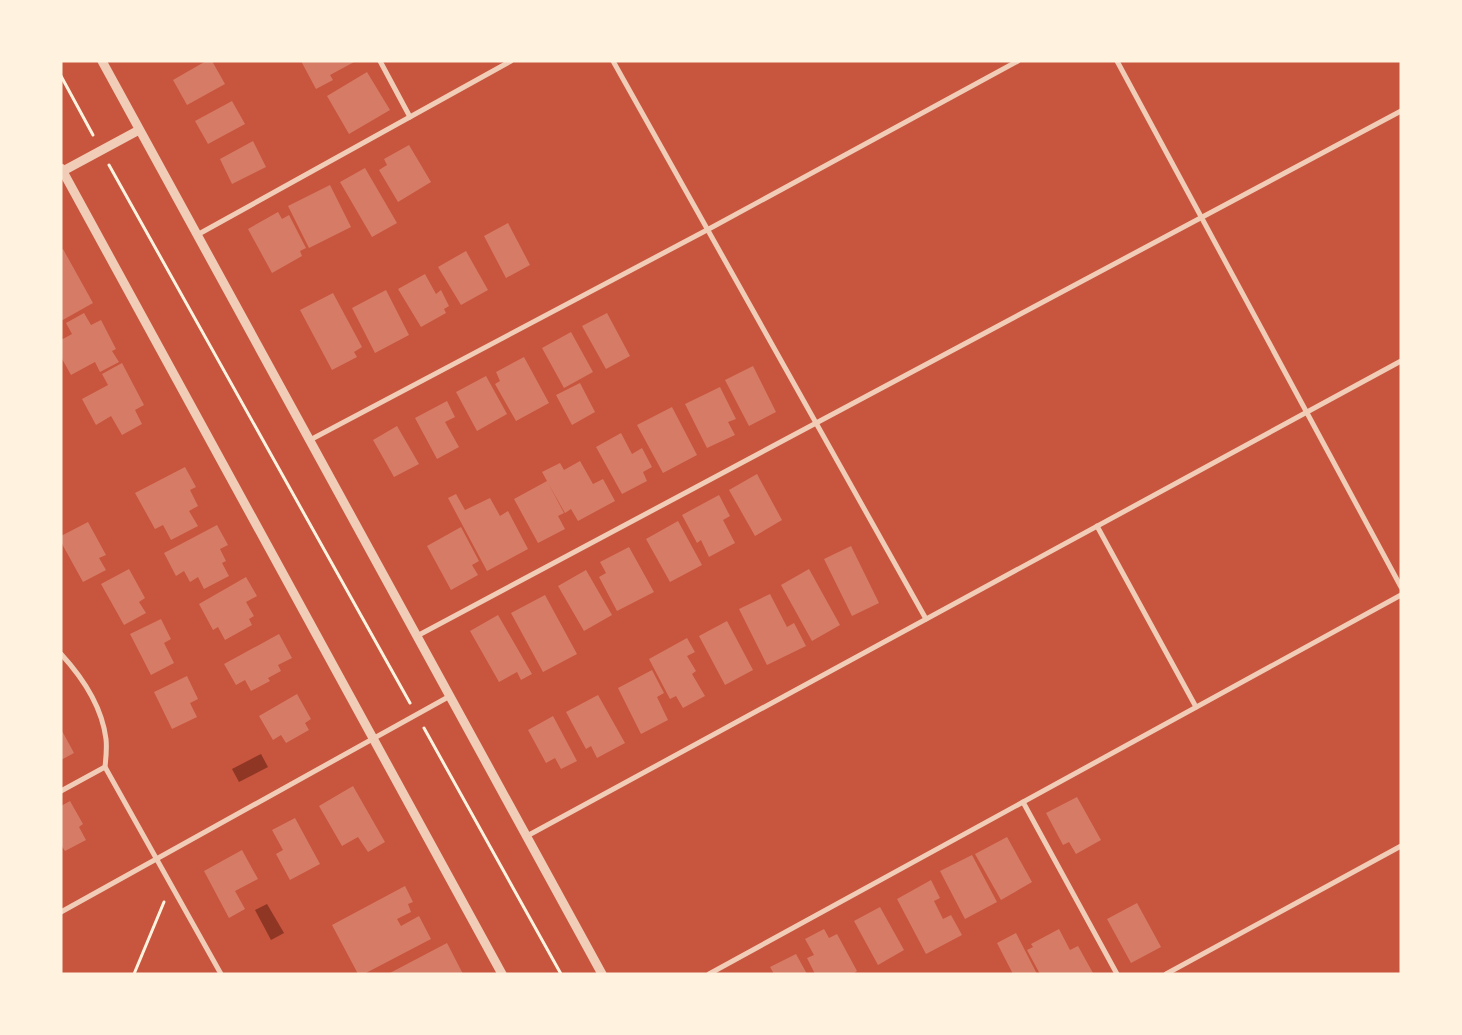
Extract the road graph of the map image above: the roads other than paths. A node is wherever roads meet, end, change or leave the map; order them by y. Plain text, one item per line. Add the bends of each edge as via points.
1 (102, 61) edge
2 (380, 61) edge
3 (511, 61) edge
4 (613, 61) edge
5 (1018, 61) edge
6 (1117, 61) edge
7 (1401, 111) edge
8 (410, 117) junction
9 (139, 130) junction
10 (62, 170) edge
11 (1201, 218) junction
12 (708, 230) junction
13 (197, 236) junction
14 (1401, 361) edge
15 (1306, 412) junction
16 (816, 423) junction
17 (310, 440) junction
18 (1097, 526) junction
19 (1401, 587) edge
20 (1401, 596) edge
21 (926, 619) junction
22 (417, 636) junction
23 (61, 654) edge
24 (450, 696) junction
25 (1196, 707) junction
26 (373, 738) junction
27 (105, 767) junction
28 (61, 791) edge
29 (1023, 802) junction
30 (527, 836) junction
31 (1401, 846) edge
32 (157, 859) junction
33 (61, 912) edge
34 (221, 974) edge
35 (502, 974) edge
36 (602, 974) edge
37 (709, 974) edge
38 (1117, 974) edge
39 (1166, 974) edge

1 - 9 street
2 - 8 street
3 - 8 street
4 - 12 street
5 - 12 street
6 - 11 street
7 - 11 street
8 - 13 street
9 - 10 street
9 - 13 street
10 - 26 street
11 - 15 street
11 - 16 street
12 - 16 street
12 - 17 street
13 - 17 street
14 - 15 street
15 - 18 street
15 - 19 street
16 - 21 street
16 - 22 street
17 - 22 street
18 - 21 street
18 - 25 street
20 - 25 street
21 - 30 street
22 - 24 street
23 - 27 street via 81,677 99,709 106,740
24 - 26 street
24 - 30 street
25 - 29 street
26 - 32 street
26 - 35 street
27 - 28 street
27 - 32 street
29 - 37 street
29 - 38 street
30 - 36 street
31 - 39 street
32 - 33 street
32 - 34 street

